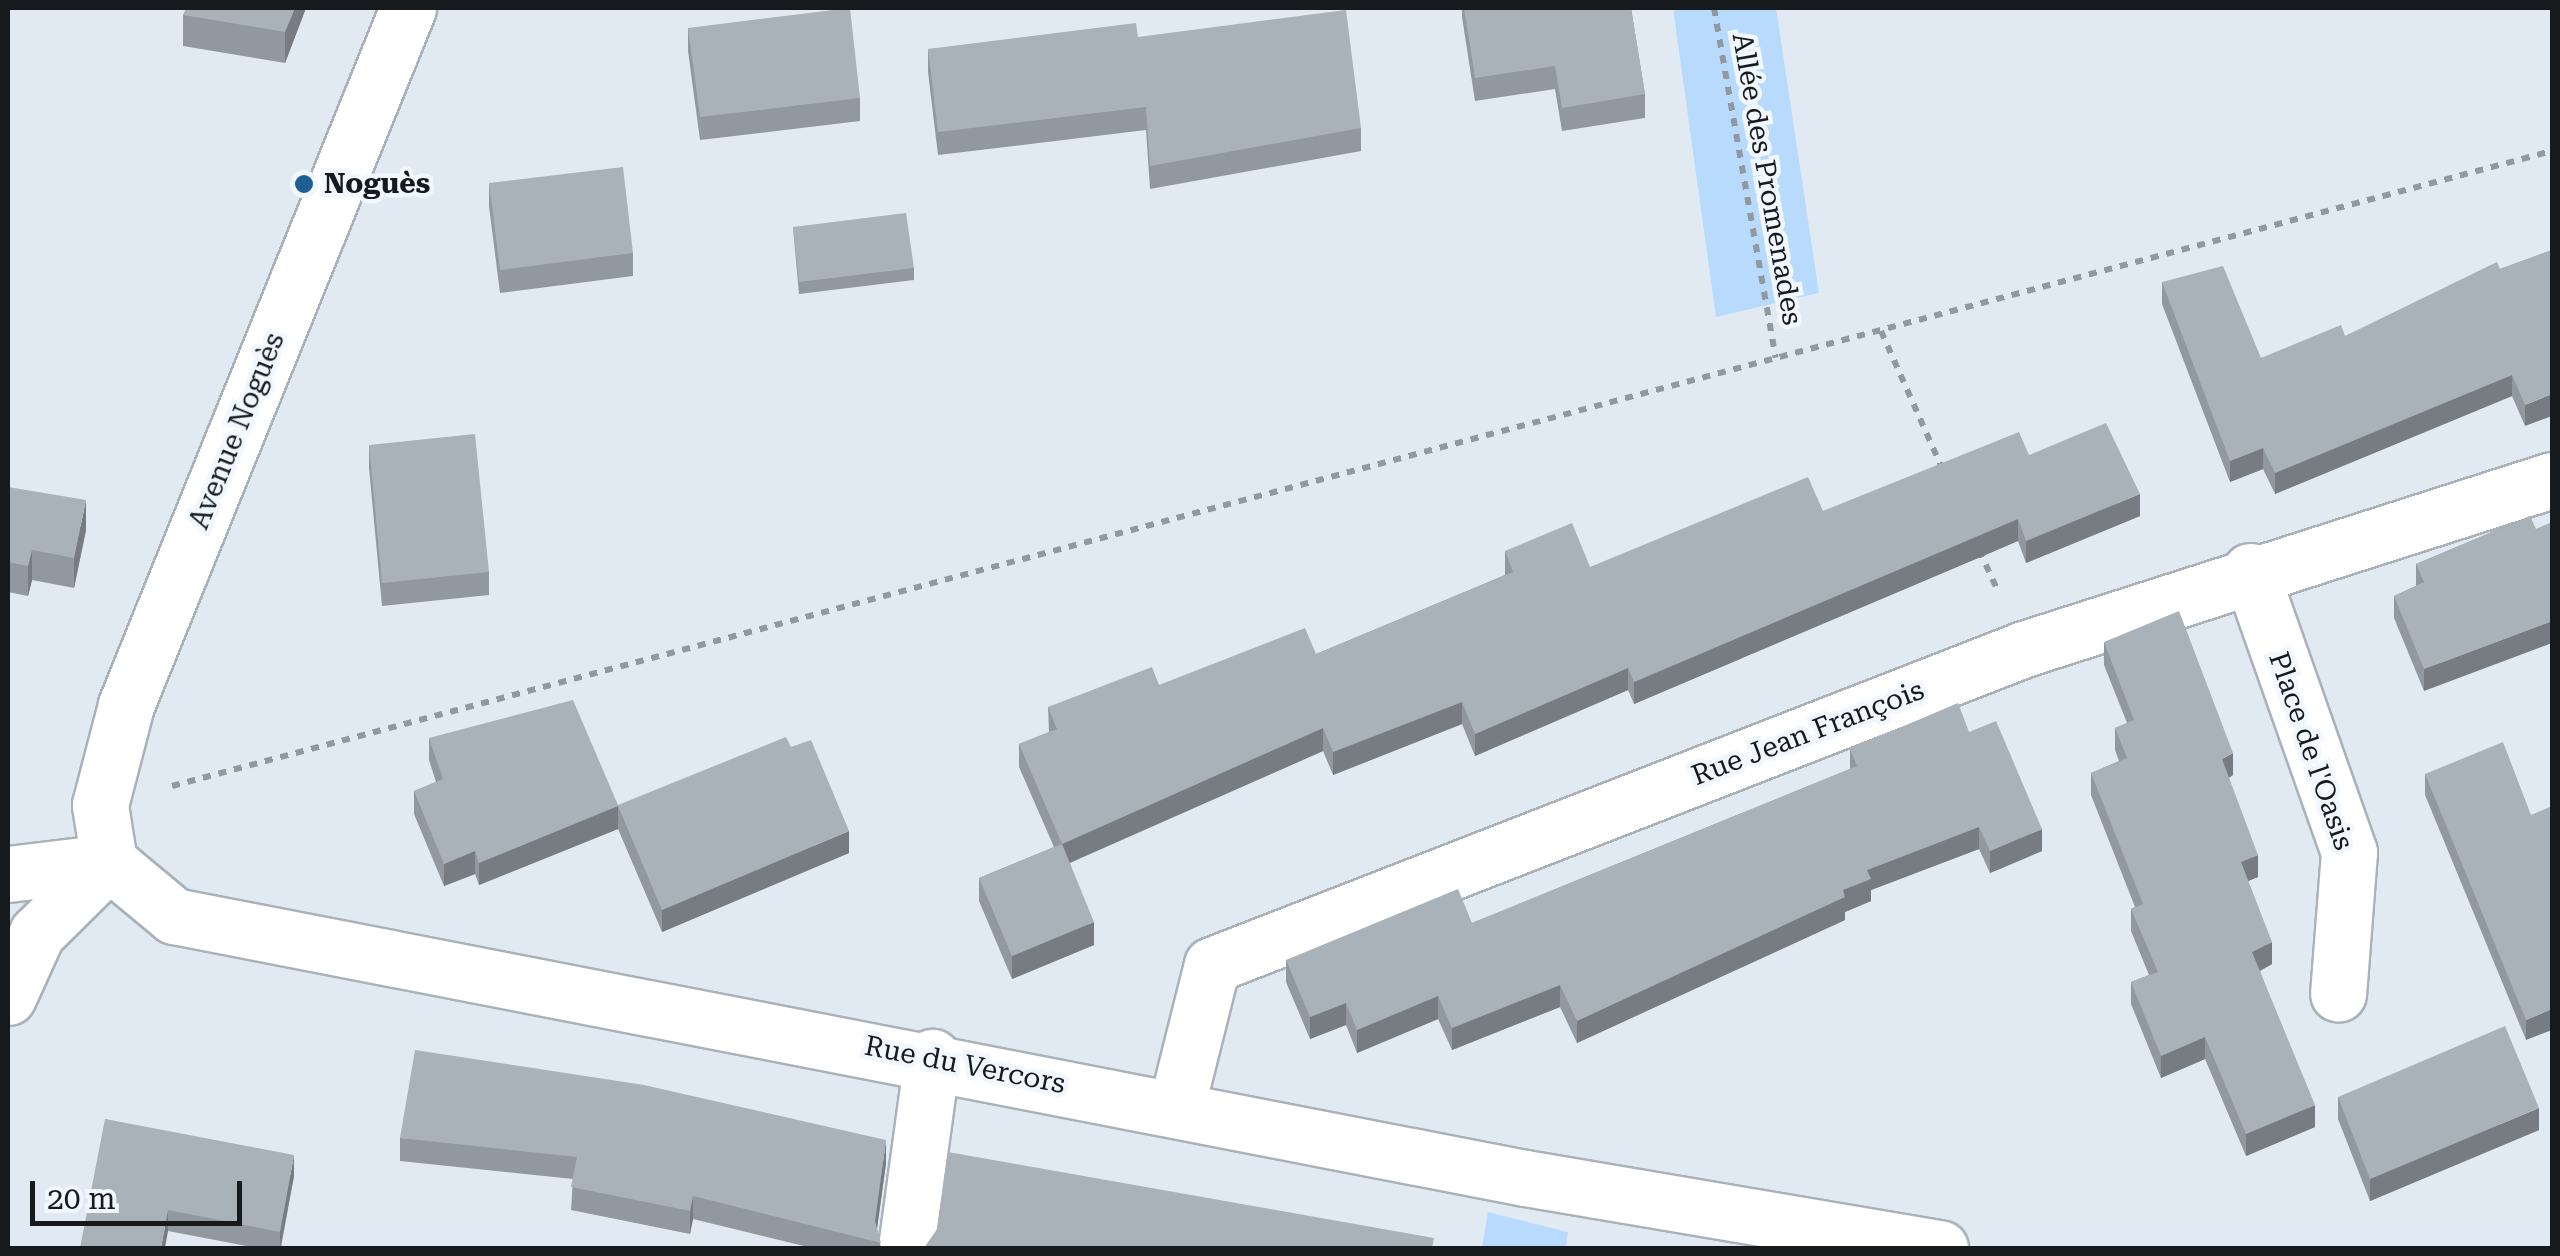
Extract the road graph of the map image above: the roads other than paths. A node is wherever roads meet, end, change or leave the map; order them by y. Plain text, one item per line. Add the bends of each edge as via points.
1 (408, 8) edge
2 (2552, 480) edge
3 (2250, 571) junction
4 (109, 862) junction
5 (8, 874) edge
6 (2338, 994) dead end
7 (8, 997) edge
8 (932, 1057) junction
9 (1176, 1108) junction
10 (906, 1248) edge
11 (1940, 1248) edge

1 - 4 street, Avenue Noguès via 126,706 100,805
2 - 3 street, Rue Jean François
3 - 6 street, Place de l'Oasis via 2349,852
3 - 9 street, Rue Jean François via 2024,649 1212,965
4 - 5 street
4 - 7 street via 36,933
4 - 8 street, Rue du Vercors via 174,916
8 - 9 street, Rue du Vercors
8 - 10 street
9 - 11 street, Rue du Vercors

